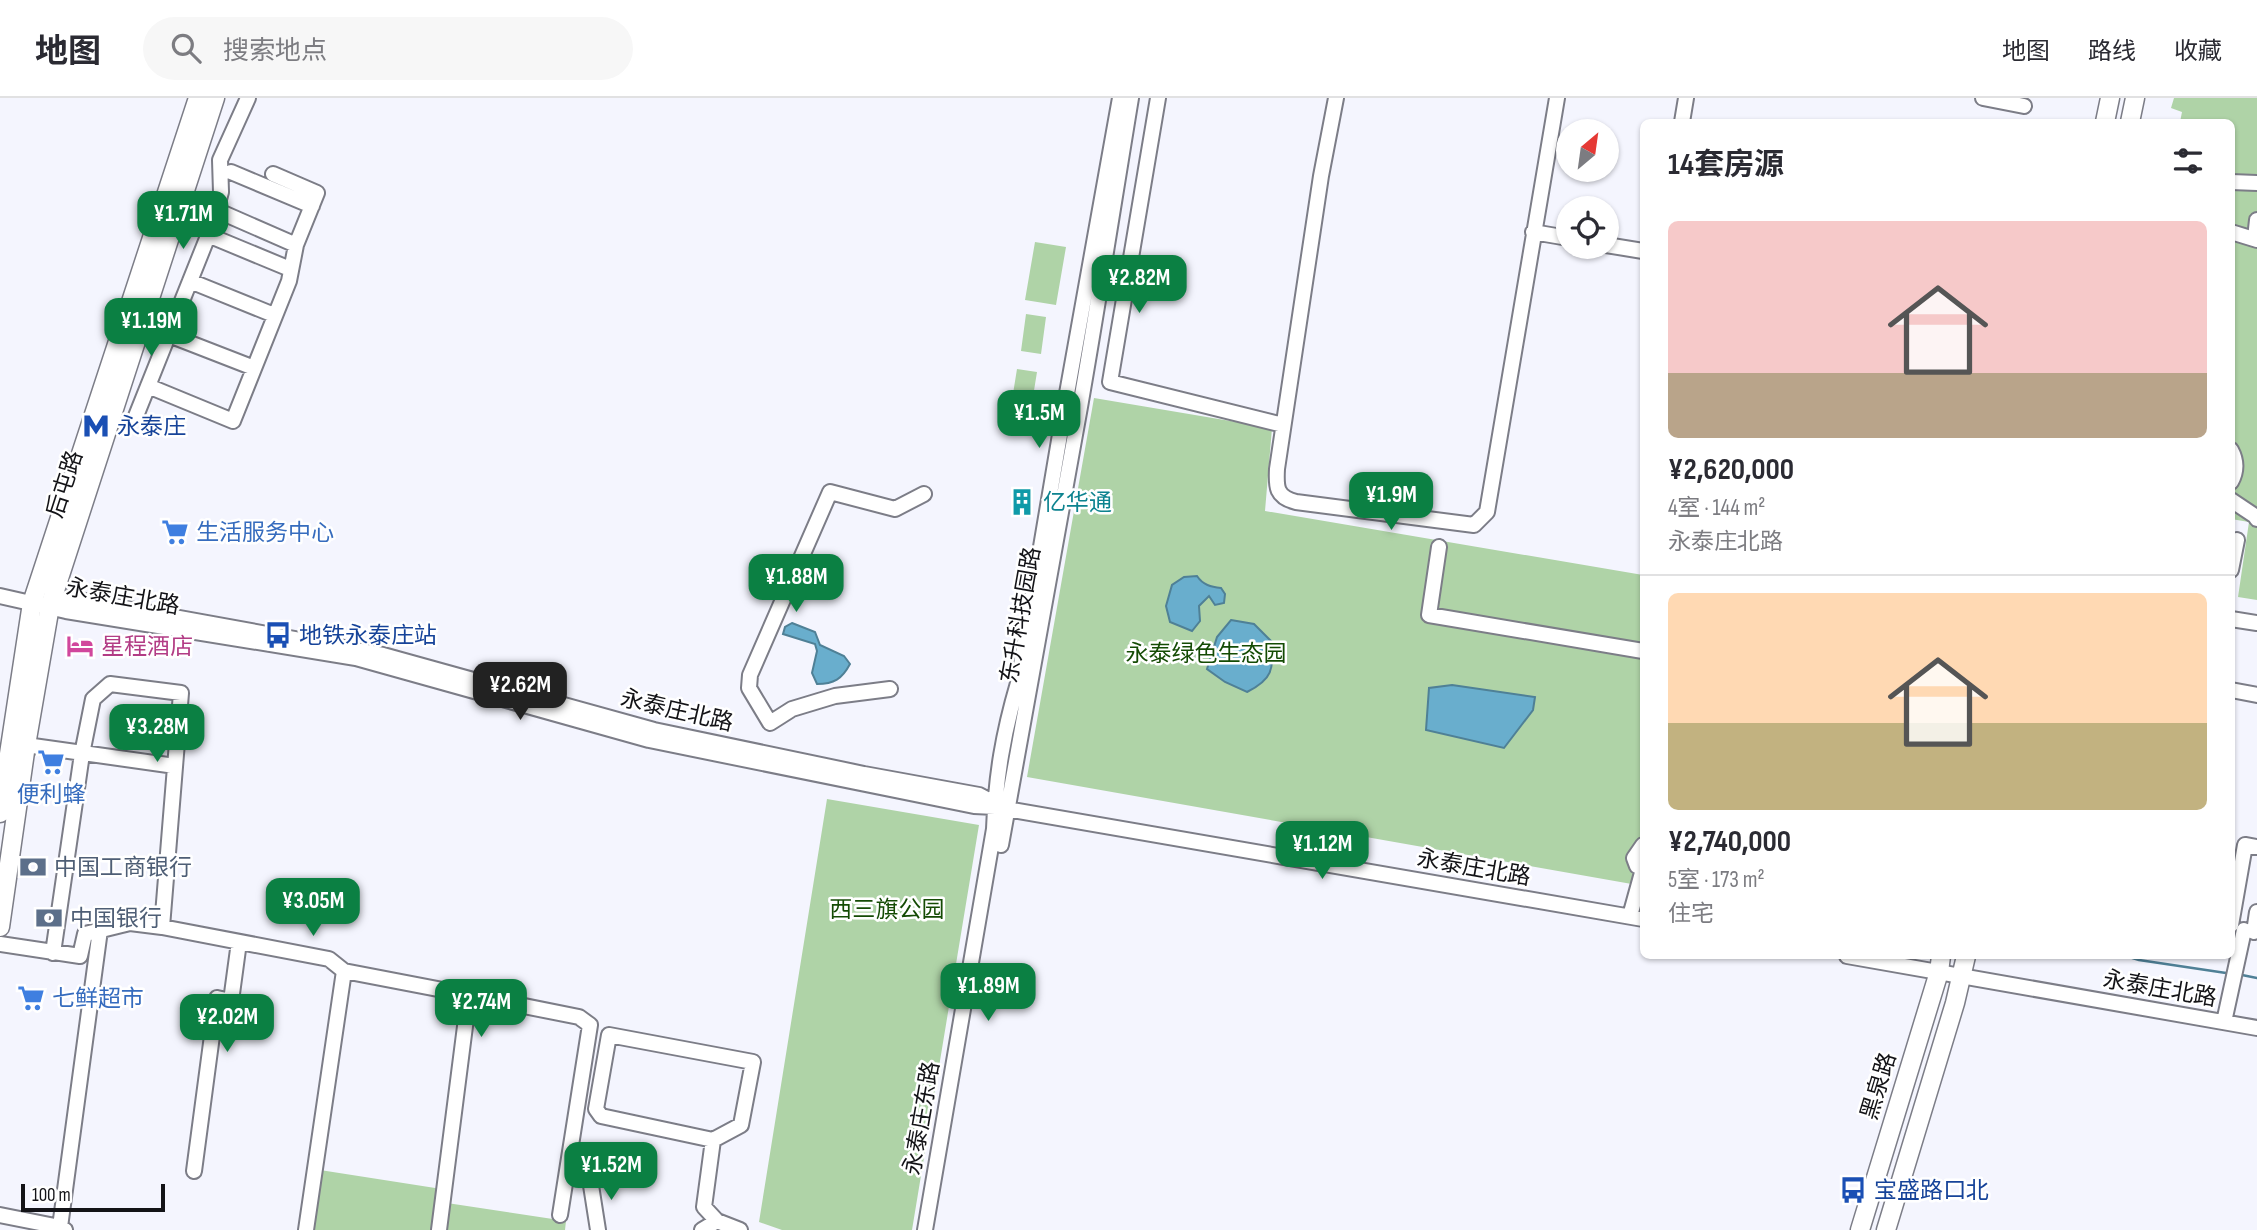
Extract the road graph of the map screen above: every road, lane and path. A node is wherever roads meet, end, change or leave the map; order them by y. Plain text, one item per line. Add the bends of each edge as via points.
1 (198, 98) edge
2 (215, 98) edge
3 (248, 98) edge
4 (1121, 98) edge
5 (1131, 98) edge
6 (1158, 98) edge
7 (1336, 98) edge
8 (1557, 98) edge
9 (1686, 98) edge
10 (1983, 98) edge
11 (2110, 98) edge
12 (2135, 98) edge
13 (2024, 106) dead end
14 (1682, 119) edge
15 (2106, 119) edge
16 (2131, 119) edge
17 (231, 172) dead end
18 (273, 174) dead end
19 (2235, 182) edge
20 (2257, 183) edge
21 (312, 206) junction
22 (216, 210) junction
23 (2257, 220) edge
24 (1534, 232) junction
25 (2235, 233) edge
26 (208, 235) junction
27 (1556, 236) edge
28 (2256, 239) edge
29 (296, 245) junction
30 (1619, 247) edge
31 (1640, 251) edge
32 (290, 269) junction
33 (190, 282) junction
34 (274, 315) junction
35 (169, 335) junction
36 (254, 368) junction
37 (148, 386) junction
38 (136, 416) dead end
39 (1283, 425) junction
40 (924, 494) dead end
41 (2235, 503) edge
42 (2257, 519) edge
43 (2237, 540) dead end
44 (1439, 547) dead end
45 (2235, 550) edge
46 (0, 596) edge
47 (32, 603) junction
48 (50, 606) junction
49 (2235, 620) edge
50 (2257, 623) edge
51 (1640, 650) edge
52 (890, 689) dead end
53 (2235, 691) edge
54 (2257, 695) edge
55 (26, 745) junction
56 (82, 754) junction
57 (175, 766) junction
58 (999, 807) junction
59 (0, 813) edge
60 (2257, 847) edge
61 (1640, 849) edge
62 (1640, 868) edge
63 (1640, 890) edge
64 (2257, 912) edge
65 (1636, 918) edge
66 (162, 927) junction
67 (0, 928) edge
68 (2243, 929) edge
69 (100, 930) junction
70 (239, 942) junction
71 (0, 944) edge
72 (53, 953) junction
73 (1884, 959) edge
74 (1965, 959) edge
75 (1940, 964) edge
76 (344, 971) junction
77 (1962, 976) junction
78 (469, 995) junction
79 (2224, 1022) junction
80 (2257, 1028) edge
81 (713, 1140) junction
82 (194, 1171) dead end
83 (590, 1179) dead end
84 (0, 1215) edge
85 (560, 1215) dead end
86 (718, 1221) junction
87 (62, 1228) edge
88 (306, 1230) edge
89 (439, 1230) edge
90 (598, 1230) edge
91 (702, 1230) edge
92 (740, 1230) edge
93 (925, 1230) edge
94 (933, 1230) edge
95 (1860, 1230) edge
96 (1886, 1230) edge

1 - 47 main road, 后屯路
2 - 48 main road, 后屯路
3 - 22 street via 220,160 221,192
4 - 58 street, 东升科技园路 via 1018,683 1005,727 996,784
5 - 58 street, 东升科技园路 via 1081,404
6 - 39 street via 1110,382
7 - 39 street
8 - 24 street
9 - 14 street
10 - 13 street
11 - 15 main road
12 - 16 main road
17 - 21 street
18 - 21 street via 317,193
19 - 20 street
21 - 29 street
22 - 26 street
22 - 29 street
23 - 28 street
24 - 27 street
24 - 39 street via 1486,512 1474,525 1286,499 1276,482
25 - 28 street
26 - 32 street
26 - 33 street
29 - 32 street
30 - 31 street
32 - 34 street
33 - 34 street
33 - 35 street
34 - 36 street
35 - 36 street
35 - 37 street
36 - 37 street via 233,421
37 - 38 street
40 - 52 street via 895,509 830,492 750,675 749,688 769,723 792,709 835,696
41 - 42 street
43 - 45 street
44 - 51 street via 1429,615
46 - 47 street, 永泰庄北路
47 - 48 street, 永泰庄北路
47 - 59 main road, 后屯路
48 - 55 main road, 后屯路
48 - 58 street, 永泰庄北路 via 356,658 649,740 961,804
49 - 50 street
53 - 54 street
55 - 56 street
55 - 67 main road, 后屯路
56 - 57 street
56 - 57 street via 93,699 110,684 181,694
56 - 72 street
57 - 66 street
58 - 65 street, 永泰庄北路
58 - 93 street, 永泰庄东路
58 - 94 street, 永泰庄东路
60 - 68 street via 2245,845
61 - 62 street via 1634,858
63 - 65 street
64 - 68 street
66 - 69 street via 130,923
66 - 70 street
68 - 79 street
69 - 72 street via 85,934 80,956
69 - 87 street
70 - 76 street via 329,959
70 - 82 street via 231,1001 216,998
71 - 72 street
73 - 75 street, 永泰庄北路
74 - 77 main road
75 - 77 street, 永泰庄北路
75 - 95 main road, 黑泉路
76 - 78 street
76 - 88 street
77 - 79 street, 永泰庄北路
77 - 96 main road
78 - 85 street via 579,1017 590,1025
78 - 89 street
79 - 80 street, 永泰庄北路
81 - 81 street via 741,1125 753,1062 609,1035 596,1109 601,1116
81 - 86 street via 704,1207
83 - 90 street
84 - 87 street
86 - 91 street
86 - 92 street

